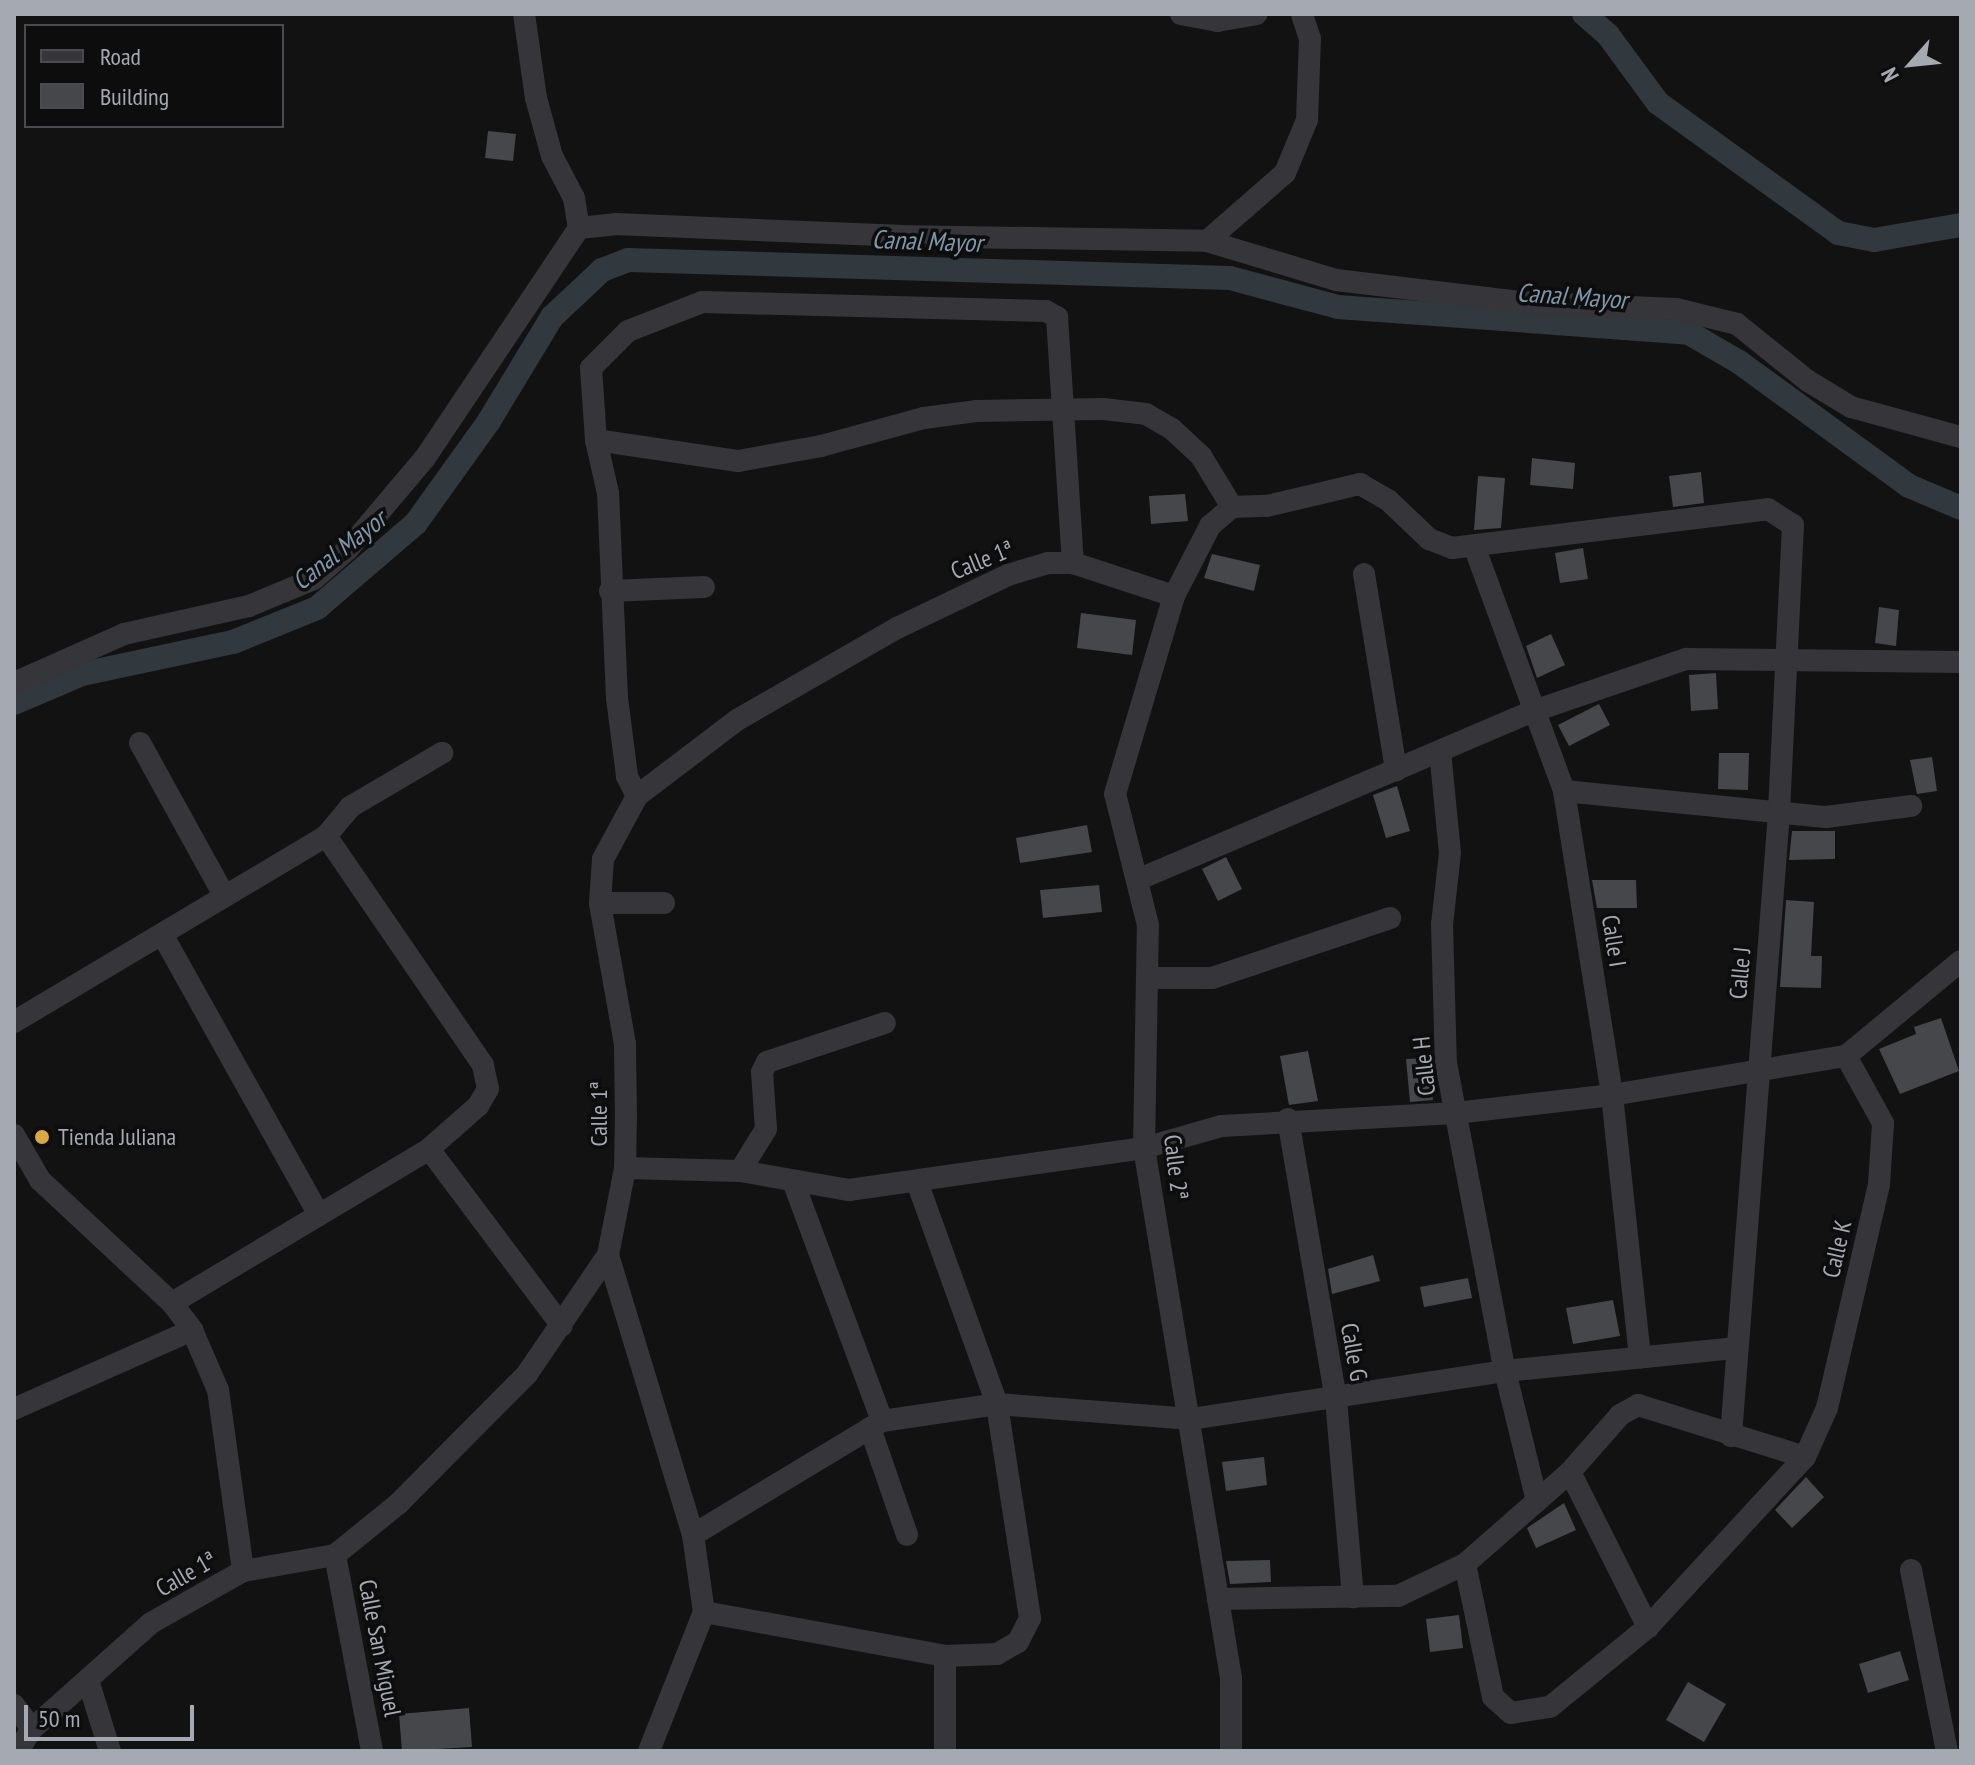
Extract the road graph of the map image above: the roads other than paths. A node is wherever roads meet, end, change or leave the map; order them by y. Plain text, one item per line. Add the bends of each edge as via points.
1 (524, 14) edge
2 (1181, 14) edge
3 (1256, 14) edge
4 (1302, 14) edge
5 (579, 228) junction
6 (1207, 241) junction
7 (1062, 407) junction
8 (1961, 437) edge
9 (596, 440) junction
10 (1232, 507) junction
11 (1474, 546) junction
12 (1073, 563) junction
13 (1364, 574) dead end
14 (704, 587) dead end
15 (610, 591) junction
16 (1174, 596) junction
17 (1788, 660) junction
18 (1961, 662) edge
19 (14, 683) edge
20 (1534, 711) junction
21 (140, 743) dead end
22 (1440, 751) junction
23 (442, 753) dead end
24 (1396, 770) junction
25 (1564, 791) junction
26 (637, 796) junction
27 (1911, 806) dead end
28 (1779, 813) junction
29 (326, 836) junction
30 (1137, 880) junction
31 (224, 895) junction
32 (600, 903) junction
33 (664, 903) dead end
34 (1390, 918) dead end
35 (162, 934) junction
36 (1961, 961) edge
37 (1148, 978) junction
38 (14, 1022) edge
39 (885, 1023) dead end
40 (1846, 1056) junction
41 (1758, 1072) junction
42 (1612, 1095) junction
43 (1456, 1113) junction
44 (1288, 1119) junction
45 (14, 1135) edge
46 (1144, 1148) junction
47 (429, 1149) junction
48 (625, 1168) junction
49 (740, 1171) junction
50 (917, 1182) junction
51 (794, 1184) junction
52 (319, 1215) junction
53 (608, 1255) junction
54 (172, 1303) junction
55 (562, 1326) junction
56 (192, 1330) junction
57 (1737, 1348) junction
58 (1640, 1358) junction
59 (1505, 1371) junction
60 (1336, 1399) junction
61 (997, 1404) junction
62 (14, 1409) edge
63 (1191, 1419) junction
64 (876, 1425) junction
65 (1731, 1436) junction
66 (1805, 1457) junction
67 (1570, 1472) junction
68 (1537, 1501) junction
69 (693, 1535) junction
70 (907, 1535) dead end
71 (335, 1555) junction
72 (1465, 1564) junction
73 (1911, 1570) dead end
74 (243, 1571) junction
75 (1353, 1597) junction
76 (1218, 1599) junction
77 (704, 1612) junction
78 (1648, 1627) junction
79 (945, 1656) junction
80 (88, 1680) junction
81 (14, 1705) edge
82 (32, 1729) junction
83 (18, 1751) edge
84 (110, 1751) edge
85 (372, 1751) edge
86 (649, 1751) edge
87 (945, 1751) edge
88 (1231, 1751) edge
89 (1947, 1751) edge

1 - 5 street via 536,98 552,156 574,198
2 - 3 street via 1217,21
4 - 6 street via 1310,39 1307,120 1285,173
5 - 6 street via 615,224 883,236
5 - 19 street via 425,458 348,549 314,579 249,606 124,634
6 - 8 street via 1336,280 1520,302 1676,309 1737,324 1808,381 1851,407
7 - 9 street via 924,418 821,446 738,461
7 - 9 street via 1057,317 1046,311 702,302 628,331 597,358 591,368
7 - 10 street via 1146,414 1172,429 1201,456
7 - 12 street
9 - 15 street via 608,493
10 - 11 street via 1267,506 1360,484 1388,500 1429,539 1452,548
10 - 16 street, Calle 2ª via 1210,526
11 - 17 street, Calle J via 1768,509 1787,517 1797,535
11 - 20 street, Calle I
12 - 16 street, Calle 1ª
12 - 26 street, Calle 1ª via 1048,563 1008,575 897,628 737,720
13 - 24 street
14 - 15 street
15 - 26 street via 623,747
16 - 30 street, Calle 2ª via 1115,794
17 - 18 street
17 - 20 street via 1686,659
17 - 28 street, Calle J
20 - 22 street
20 - 25 street, Calle I
21 - 31 street
22 - 24 street
22 - 43 street, Calle H via 1450,853 1442,924 1446,1063
23 - 29 street via 350,807
24 - 30 street
25 - 28 street
25 - 42 street, Calle I
26 - 32 street, Calle 1ª via 603,859
27 - 28 street via 1826,817
28 - 41 street, Calle J
29 - 31 street
29 - 47 street via 483,1065 488,1089 478,1106
30 - 37 street, Calle 2ª via 1148,925
31 - 35 street
32 - 33 street
32 - 48 street, Calle 1ª via 625,1044
34 - 37 street via 1212,978
35 - 38 street
35 - 52 street
36 - 40 street
37 - 46 street, Calle 2ª
39 - 49 street via 767,1062 762,1072 766,1129
40 - 41 street
40 - 66 street, Calle K via 1883,1123 1879,1184 1827,1408
41 - 42 street
41 - 57 street, Calle J
42 - 43 street
42 - 58 street, Calle I
43 - 44 street
43 - 59 street, Calle H
44 - 46 street via 1222,1126
44 - 60 street, Calle G
45 - 54 street via 40,1180
46 - 50 street via 1010,1163
46 - 63 street, Calle 2ª
47 - 52 street
47 - 55 street
48 - 49 street
48 - 53 street, Calle 1ª
49 - 51 street
50 - 51 street via 849,1190
50 - 61 street
51 - 64 street
52 - 54 street
53 - 55 street, Calle 1ª
53 - 69 street
54 - 56 street
55 - 71 street, Calle 1ª via 516,1385 398,1504
56 - 62 street
56 - 74 street via 218,1390
57 - 58 street
57 - 65 street, Calle J
58 - 59 street
59 - 60 street
59 - 68 street, Calle H
60 - 63 street
60 - 75 street, Calle G
61 - 63 street
61 - 64 street
61 - 79 street via 1030,1618 1018,1642 997,1654
63 - 76 street, Calle 2ª
64 - 69 street
64 - 70 street
65 - 66 street
65 - 67 street via 1638,1405 1620,1415
66 - 78 street, Calle K
67 - 68 street
67 - 78 street
68 - 72 street
69 - 77 street
71 - 74 street, Calle 1ª
71 - 85 street, Calle San Miguel
72 - 75 street via 1398,1596
72 - 78 street, Calle K via 1493,1697 1511,1713 1550,1707
73 - 89 street
74 - 80 street, Calle 1ª via 151,1623
75 - 76 street
76 - 88 street, Calle 2ª via 1231,1678
77 - 79 street
77 - 86 street
79 - 87 street
80 - 82 street, Calle 1ª
80 - 84 street
81 - 82 street
82 - 83 street, Calle 1ª

